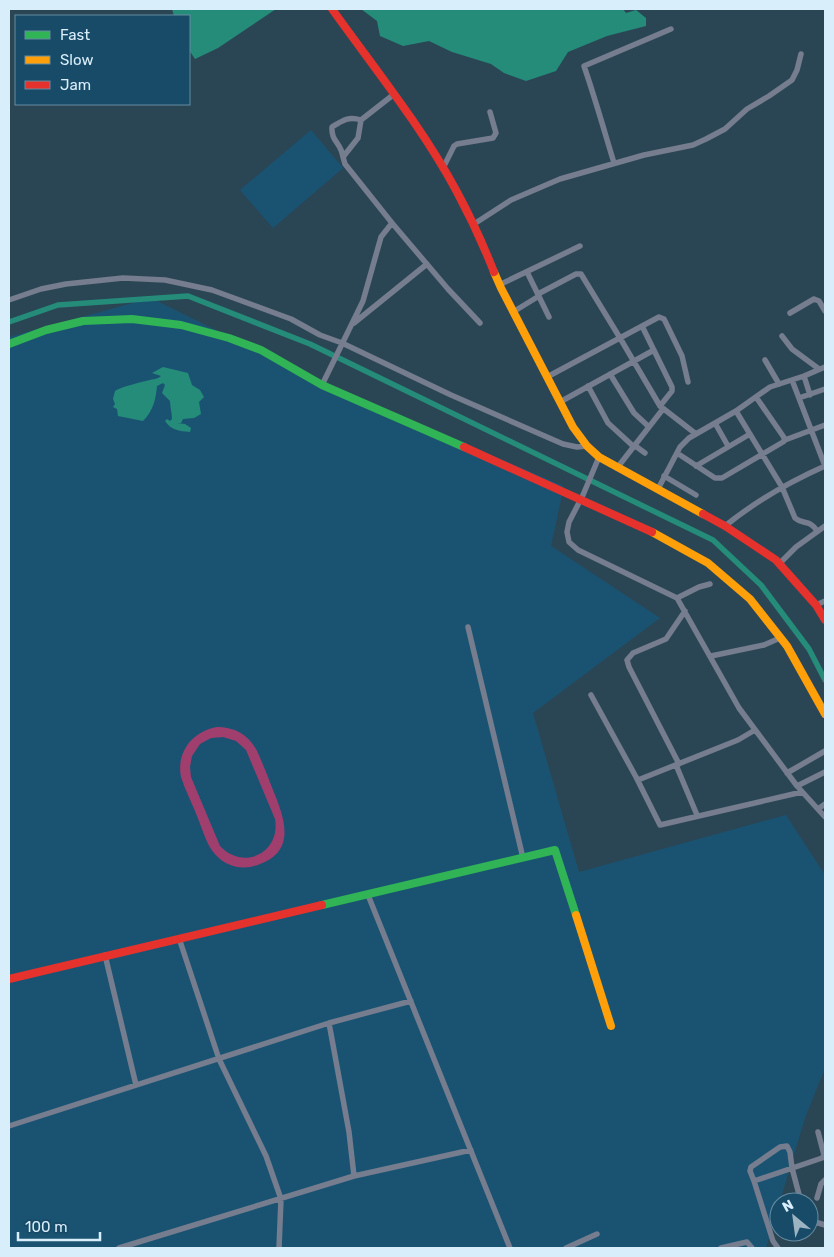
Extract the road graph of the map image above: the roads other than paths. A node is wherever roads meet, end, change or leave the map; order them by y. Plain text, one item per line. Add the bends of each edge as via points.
1 (332, 9) edge
2 (671, 29) dead end
3 (801, 54) dead end
4 (393, 95) junction
5 (490, 112) dead end
6 (361, 120) junction
7 (343, 156) junction
8 (614, 163) junction
9 (443, 168) junction
10 (392, 223) junction
11 (474, 224) junction
12 (580, 246) dead end
13 (427, 264) junction
14 (527, 272) junction
15 (499, 285) junction
16 (538, 295) junction
17 (9, 300) edge
18 (825, 311) edge
19 (513, 312) junction
20 (790, 313) dead end
21 (549, 317) dead end
22 (353, 324) junction
23 (480, 324) dead end
24 (642, 326) junction
25 (782, 336) dead end
26 (620, 338) junction
27 (9, 344) edge
28 (341, 345) junction
29 (654, 350) junction
30 (764, 360) dead end
31 (634, 361) junction
32 (822, 368) edge
33 (610, 374) junction
34 (804, 376) junction
35 (547, 377) junction
36 (792, 380) junction
37 (688, 382) dead end
38 (779, 384) junction
39 (322, 385) junction
40 (588, 386) junction
41 (825, 389) edge
42 (810, 394) junction
43 (756, 397) junction
44 (799, 398) junction
45 (560, 402) junction
46 (661, 408) junction
47 (736, 410) junction
48 (715, 423) junction
49 (825, 425) edge
50 (648, 426) junction
51 (811, 430) junction
52 (696, 434) junction
53 (750, 434) junction
54 (786, 440) junction
55 (633, 445) junction
56 (587, 446) junction
57 (728, 446) junction
58 (645, 453) dead end
59 (677, 453) junction
60 (762, 454) junction
61 (598, 460) junction
62 (696, 466) junction
63 (825, 466) edge
64 (617, 468) junction
65 (664, 476) junction
66 (782, 486) junction
67 (658, 489) junction
68 (696, 495) dead end
69 (582, 498) junction
70 (725, 526) junction
71 (825, 526) edge
72 (817, 531) junction
73 (779, 564) junction
74 (710, 584) dead end
75 (677, 598) junction
76 (825, 601) edge
77 (816, 604) junction
78 (685, 611) junction
79 (825, 620) edge
80 (468, 627) dead end
81 (780, 638) junction
82 (710, 656) junction
83 (591, 695) dead end
84 (825, 714) edge
85 (755, 730) junction
86 (825, 751) edge
87 (678, 764) junction
88 (825, 772) edge
89 (787, 773) junction
90 (638, 780) junction
91 (797, 786) junction
92 (802, 792) junction
93 (825, 804) edge
94 (818, 809) junction
95 (697, 815) junction
96 (825, 817) edge
97 (522, 858) junction
98 (368, 895) junction
99 (180, 938) junction
100 (105, 955) junction
101 (9, 979) edge
102 (411, 1001) junction
103 (329, 1023) junction
104 (611, 1026) dead end
105 (219, 1059) junction
106 (136, 1085) junction
107 (9, 1126) edge
108 (818, 1132) dead end
109 (471, 1150) junction
110 (792, 1168) junction
111 (354, 1176) junction
112 (825, 1180) edge
113 (754, 1181) junction
114 (799, 1192) edge
115 (819, 1192) edge
116 (281, 1199) junction
117 (597, 1234) dead end
118 (119, 1248) edge
119 (279, 1248) edge
120 (510, 1248) edge
121 (566, 1248) edge
122 (721, 1248) edge
123 (752, 1248) edge
124 (778, 1248) edge

1 - 4 street
2 - 8 street via 584,66
3 - 8 street via 792,80 747,109 725,129 693,145
4 - 6 street
4 - 9 street
5 - 9 street via 496,136 457,144
6 - 7 street via 358,138
6 - 7 street via 351,117 332,127 333,138 342,148
7 - 10 street via 345,164
8 - 11 street via 560,179 519,196
9 - 11 street
10 - 13 street
10 - 22 street via 381,237 365,295
11 - 15 street
12 - 14 street
13 - 22 street
13 - 23 street
14 - 15 street
14 - 16 street
15 - 19 street
16 - 19 street
16 - 21 street
16 - 26 street via 581,274
17 - 28 street via 73,283 123,278 166,280 212,290 291,319
18 - 20 street via 814,299
19 - 35 street
22 - 28 street
24 - 26 street
24 - 29 street
24 - 37 street via 655,318 664,319 682,356
25 - 32 street via 792,349
26 - 31 street
26 - 35 street
27 - 39 street via 59,326 105,319 157,321 253,346
28 - 39 street
28 - 56 street via 564,444
29 - 31 street
29 - 46 street via 673,390
30 - 38 street
31 - 33 street
31 - 46 street
32 - 34 street
33 - 40 street
33 - 50 street via 634,414
34 - 36 street
34 - 42 street
35 - 45 street
36 - 38 street
36 - 44 street
38 - 43 street
39 - 69 street
40 - 45 street
40 - 55 street via 608,423
41 - 42 street
42 - 44 street
43 - 47 street
43 - 54 street
44 - 51 street
45 - 56 street
46 - 50 street
46 - 52 street
47 - 48 street
47 - 53 street
48 - 52 street
48 - 57 street
49 - 51 street
50 - 55 street
51 - 54 street
51 - 63 street
52 - 59 street via 683,442
53 - 57 street
53 - 60 street
54 - 60 street
55 - 58 street
55 - 64 street
56 - 61 street
57 - 62 street
59 - 62 street
59 - 65 street
60 - 62 street via 722,478 715,478
60 - 66 street
61 - 64 street
61 - 69 street
63 - 66 street
64 - 67 street
65 - 67 street
65 - 68 street
66 - 70 street
66 - 72 street via 797,520 814,525
67 - 70 street
69 - 75 street via 569,522 570,542 578,550
69 - 81 street via 708,563 750,598
70 - 73 street
71 - 72 street
72 - 73 street
73 - 77 street
74 - 75 street
75 - 78 street
76 - 77 street
77 - 79 street
78 - 82 street
78 - 87 street via 666,639 633,653 626,660
80 - 97 street
81 - 82 street
81 - 84 street via 799,665
82 - 85 street
83 - 90 street
85 - 87 street
85 - 89 street
86 - 89 street
87 - 90 street
87 - 95 street
88 - 91 street
89 - 91 street
90 - 95 street via 660,825
91 - 92 street
92 - 94 street
92 - 95 street
93 - 94 street
94 - 96 street
97 - 98 street
97 - 104 street via 555,850
98 - 99 street
98 - 102 street
99 - 100 street
99 - 105 street
100 - 101 street
100 - 106 street
102 - 103 street
102 - 109 street
103 - 105 street
103 - 111 street
105 - 106 street
105 - 116 street via 266,1156
106 - 107 street
108 - 110 street via 824,1156
109 - 111 street
109 - 120 street
110 - 113 street
110 - 113 street via 789,1148 780,1147 751,1167
110 - 114 street
111 - 116 street
112 - 115 street
113 - 124 street
116 - 118 street
116 - 119 street
117 - 121 street
122 - 123 street via 747,1242

